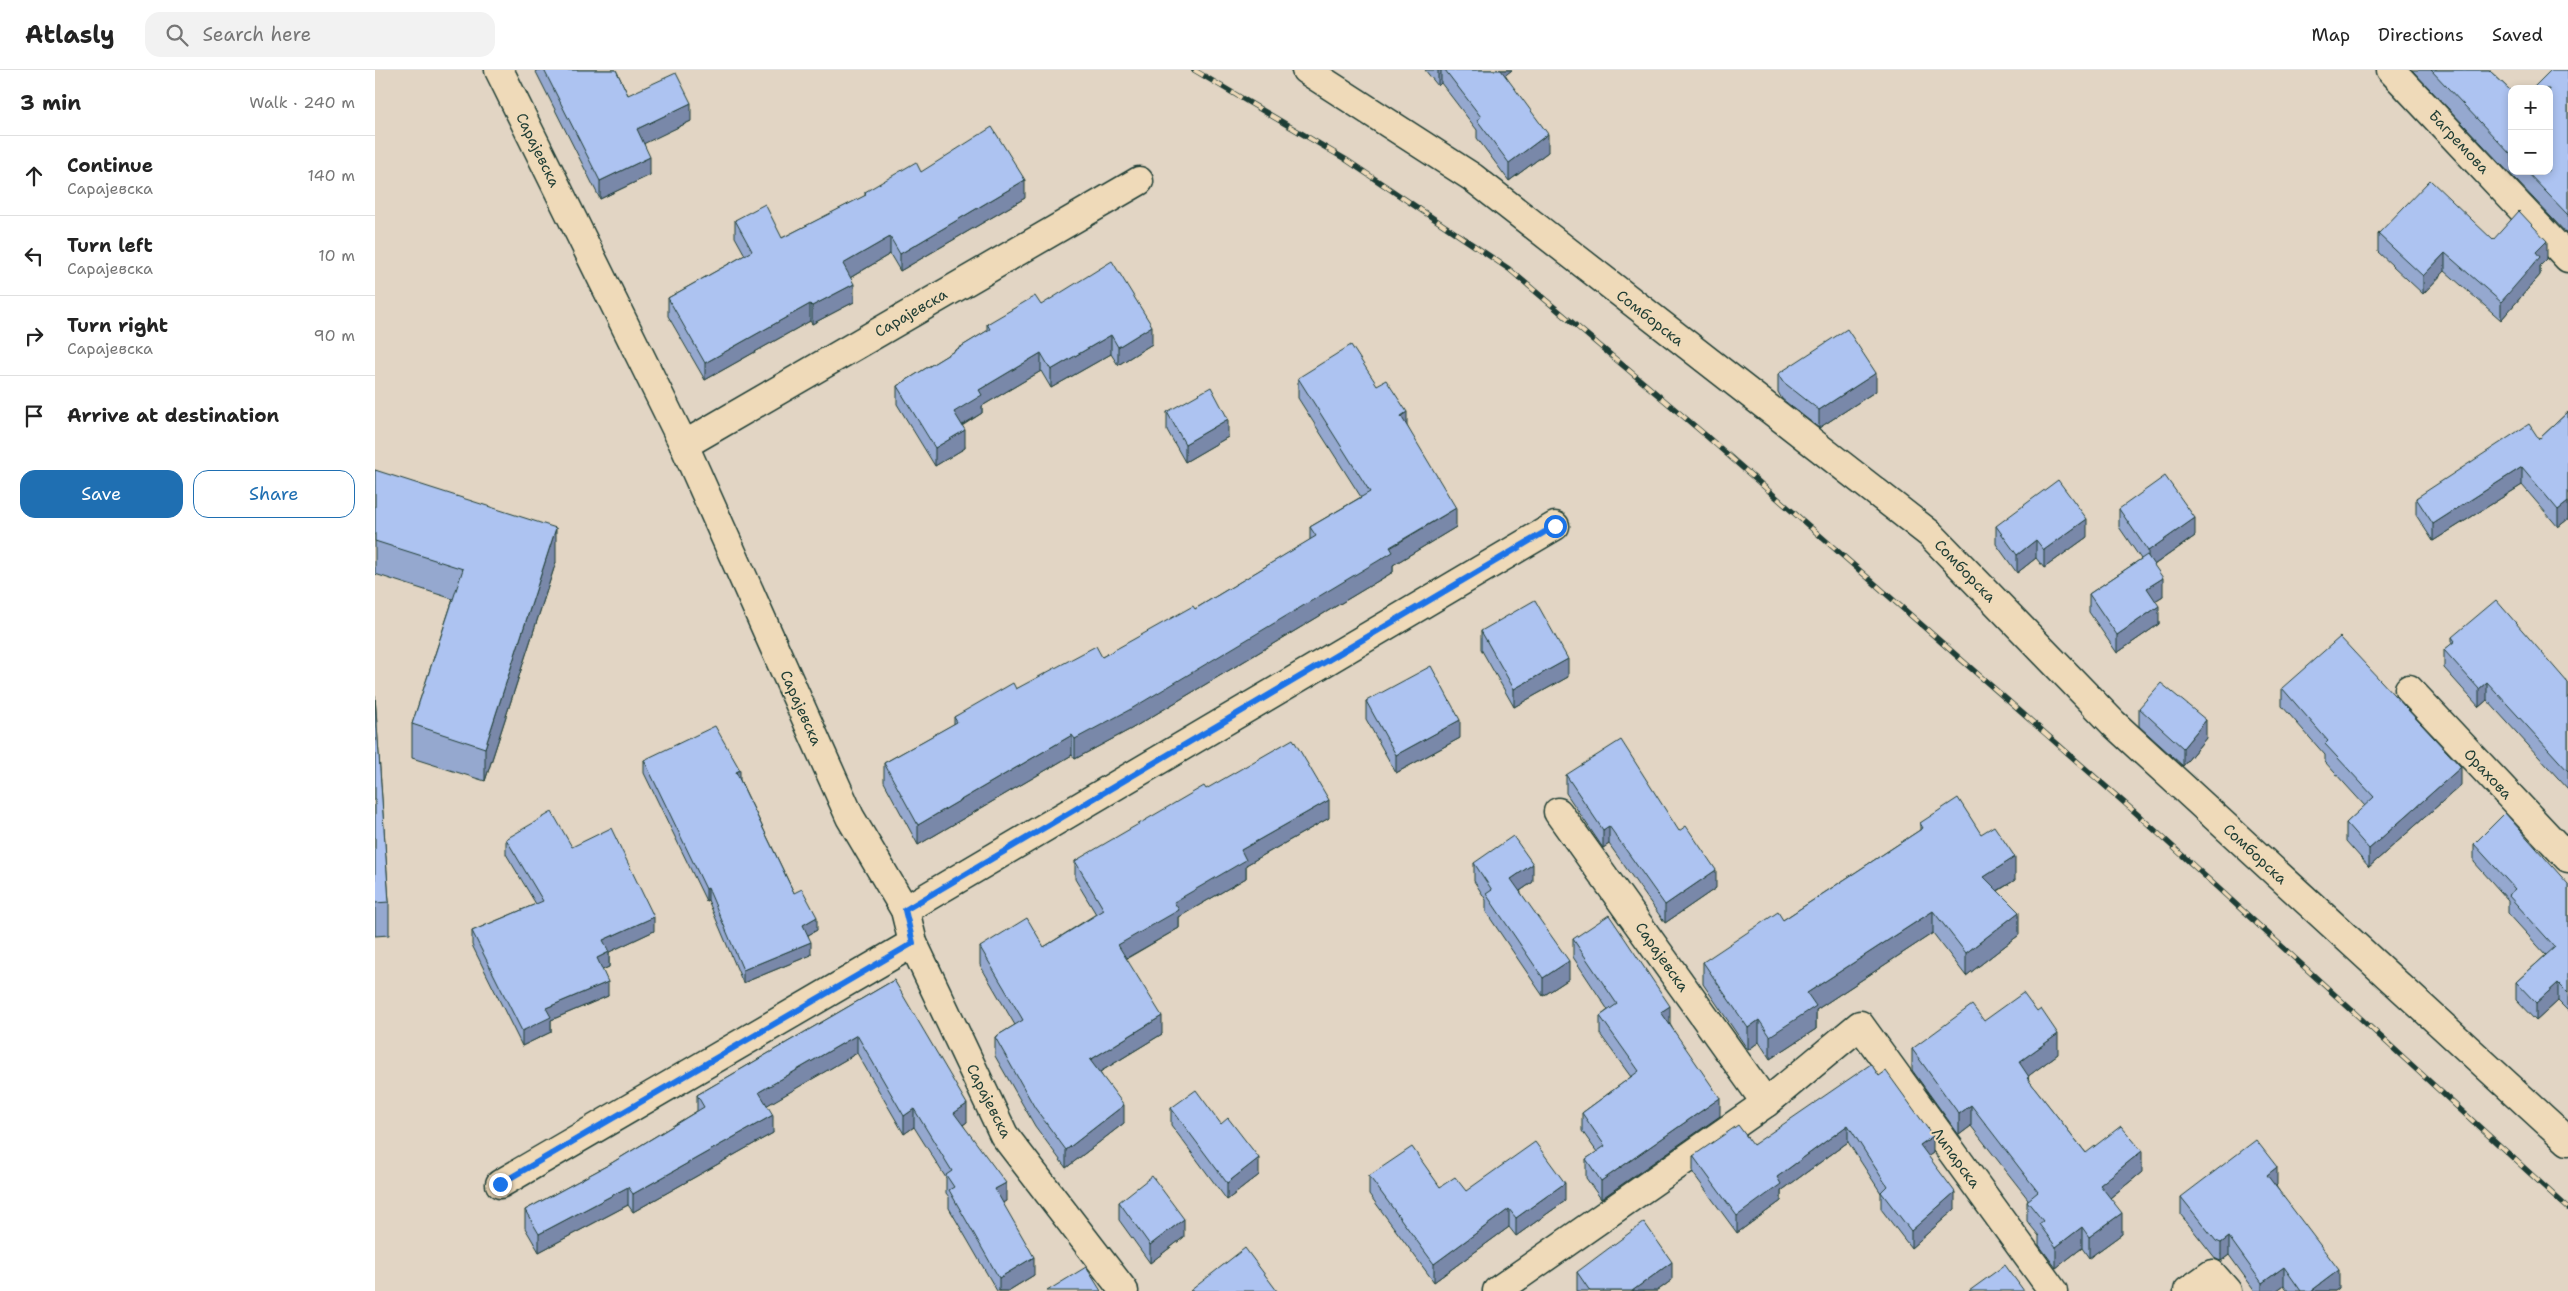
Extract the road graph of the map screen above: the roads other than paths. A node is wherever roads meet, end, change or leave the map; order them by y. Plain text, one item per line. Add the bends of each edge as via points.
1 (499, 70) edge
2 (1306, 70) edge
3 (2391, 70) edge
4 (1139, 181) dead end
5 (2568, 258) edge
6 (684, 445) junction
7 (1555, 526) dead end
8 (2409, 689) dead end
9 (1558, 812) dead end
10 (2568, 858) edge
11 (905, 910) junction
12 (913, 943) junction
13 (1766, 1103) junction
14 (2568, 1141) edge
15 (500, 1184) dead end
16 (1124, 1291) edge
17 (1497, 1291) edge
18 (2053, 1291) edge
19 (2188, 1291) edge
20 (2227, 1291) edge

1 - 6 street, Сарајевска
2 - 14 street, Сомборска via 1472,177 1929,534 2113,723
3 - 5 street, Багремова
4 - 6 street, Сарајевска
6 - 11 street, Сарајевска via 850,816
7 - 11 street
8 - 10 street, Орахова
9 - 13 street, Сарајевска
11 - 12 street, Сарајевска
12 - 15 street
12 - 16 street, Сарајевска via 1004,1135
13 - 17 street
13 - 18 street, Липарска via 1859,1025
19 - 20 street via 2211,1274

